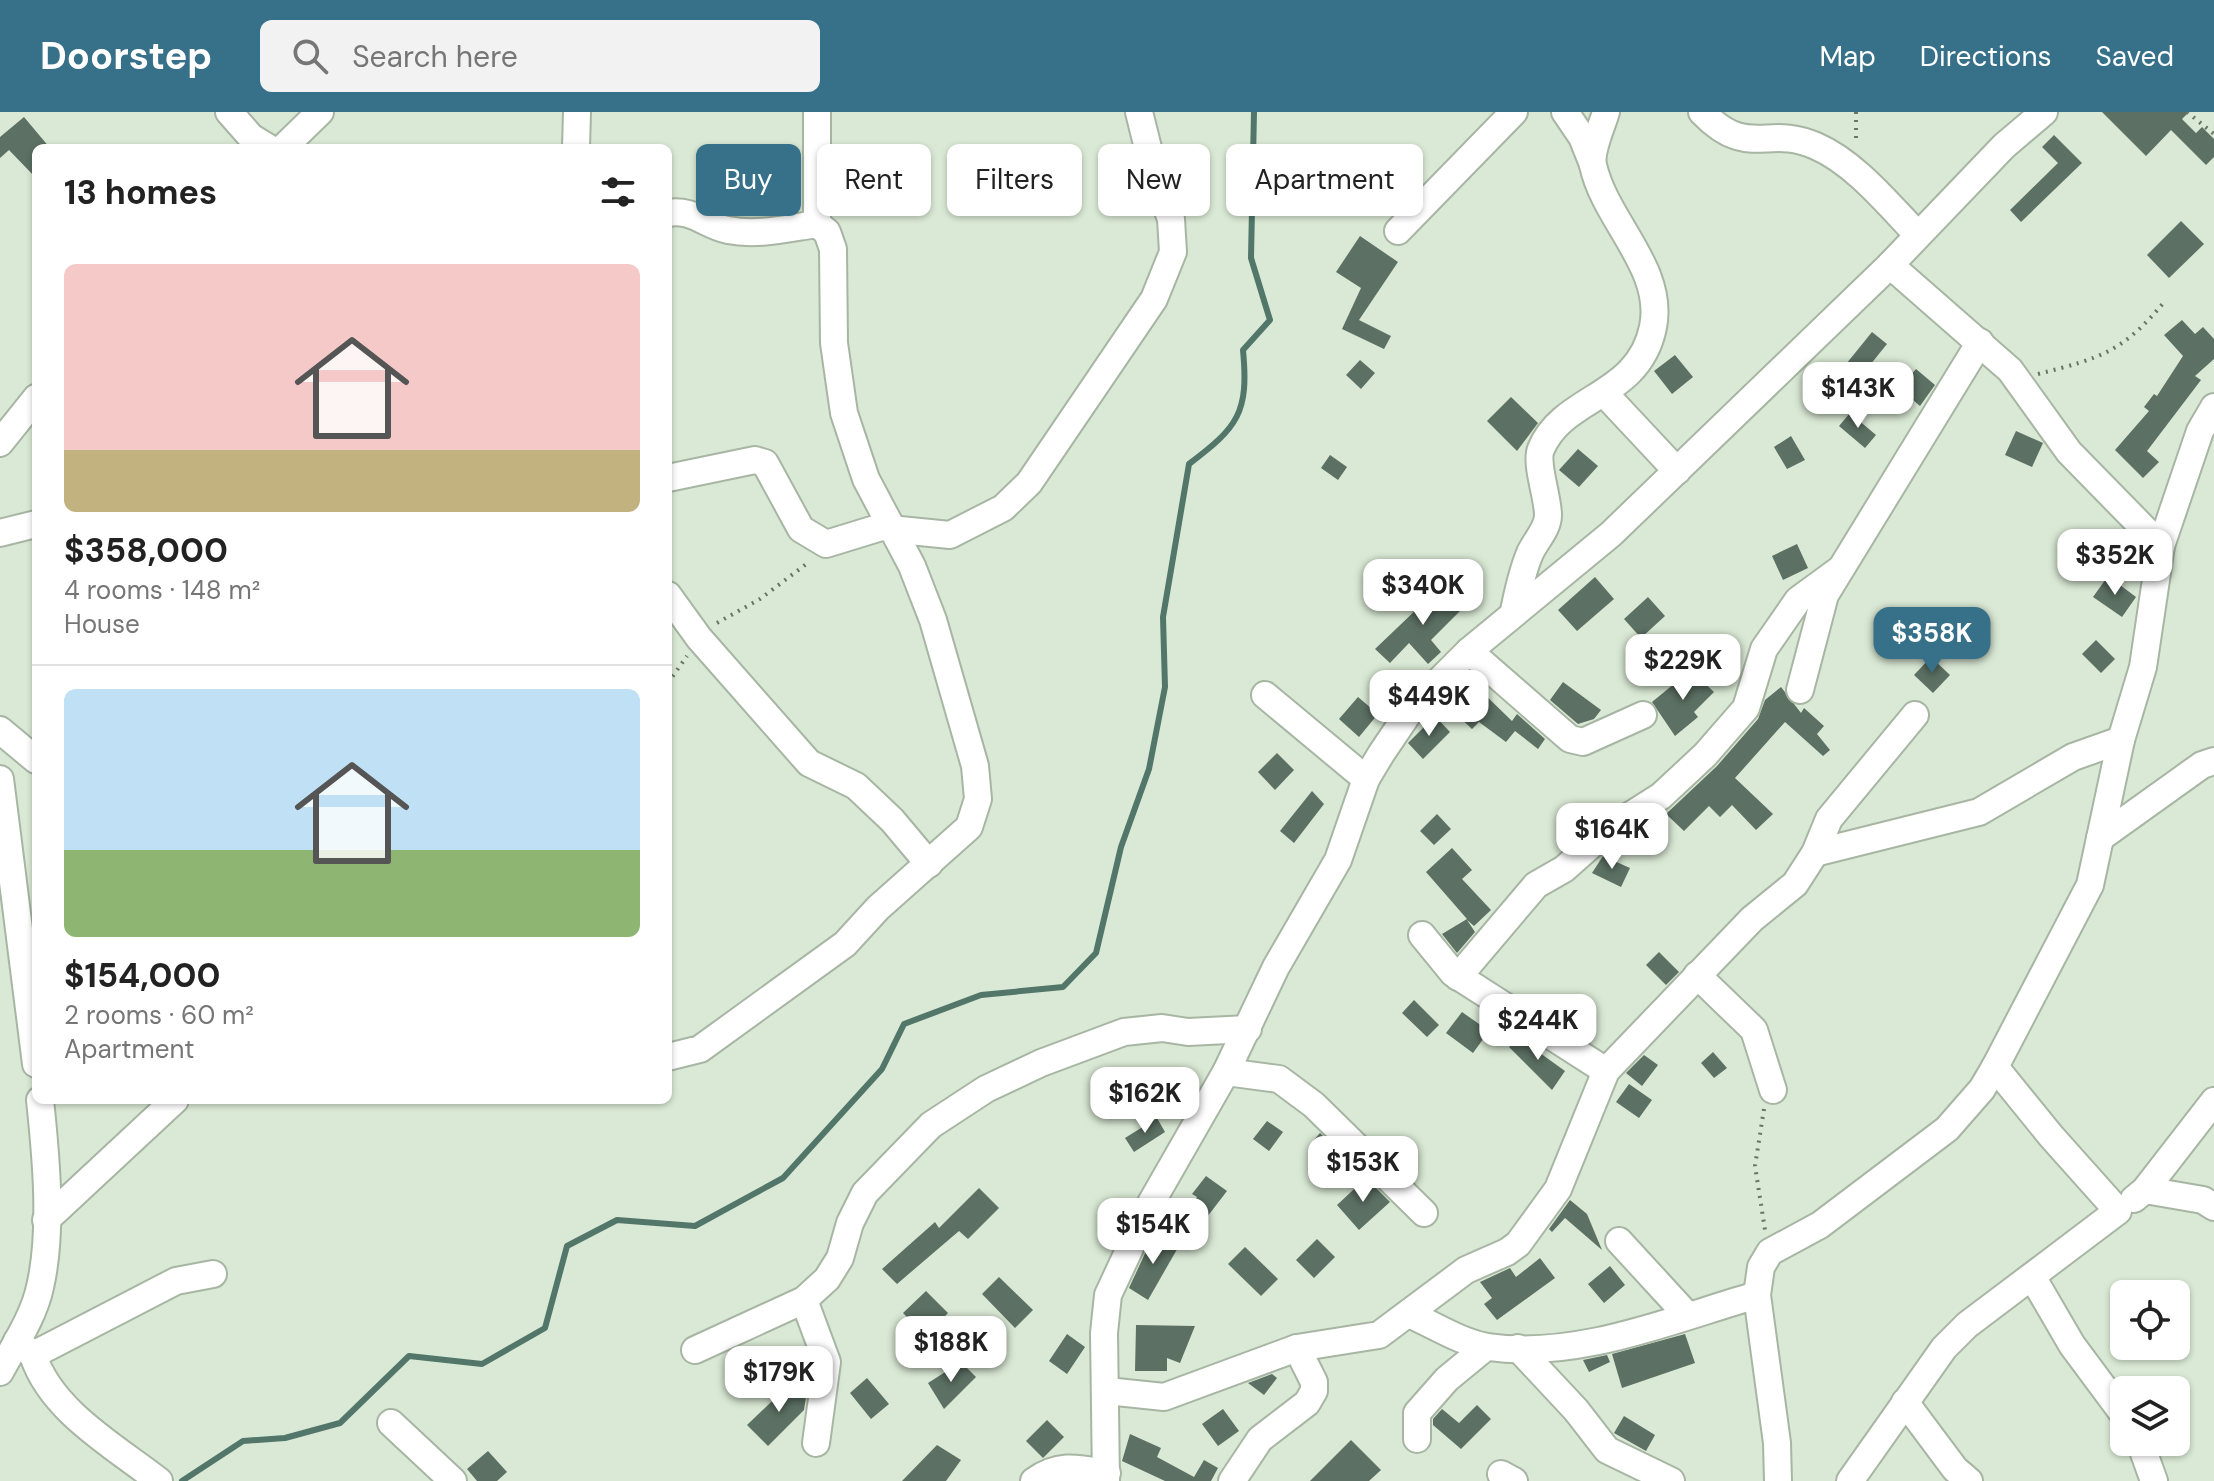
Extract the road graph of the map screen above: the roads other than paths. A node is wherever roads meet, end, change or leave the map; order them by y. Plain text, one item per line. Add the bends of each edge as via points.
1 (229, 112) edge
2 (320, 112) edge
3 (577, 112) edge
4 (817, 112) edge
5 (1139, 112) edge
6 (1514, 112) edge
7 (1565, 112) edge
8 (1606, 112) edge
9 (1702, 112) edge
10 (2033, 116) edge
11 (262, 144) edge
12 (287, 144) edge
13 (576, 144) edge
14 (1592, 162) junction
15 (672, 213) edge
16 (817, 224) junction
17 (1398, 231) dead end
18 (1918, 235) junction
19 (1890, 265) junction
20 (1980, 342) junction
21 (1604, 393) junction
22 (32, 403) edge
23 (2214, 407) edge
24 (0, 443) edge
25 (1677, 471) junction
26 (672, 477) edge
27 (32, 525) edge
28 (889, 527) junction
29 (0, 533) edge
30 (2161, 546) junction
31 (1839, 570) junction
32 (672, 602) edge
33 (1514, 611) junction
34 (685, 626) edge
35 (1469, 651) junction
36 (1800, 690) dead end
37 (1265, 695) dead end
38 (1643, 715) dead end
39 (1915, 715) dead end
40 (0, 730) edge
41 (2121, 740) junction
42 (32, 757) edge
43 (2214, 761) edge
44 (0, 779) edge
45 (1366, 779) junction
46 (2100, 838) junction
47 (1815, 853) junction
48 (929, 864) junction
49 (1422, 935) dead end
50 (1697, 975) junction
51 (1458, 977) junction
52 (1248, 1029) junction
53 (32, 1032) edge
54 (672, 1056) edge
55 (1995, 1067) junction
56 (1606, 1071) junction
57 (1226, 1072) junction
58 (1773, 1090) road end
59 (2214, 1101) edge
60 (40, 1104) edge
61 (171, 1104) edge
62 (2145, 1190) junction
63 (2214, 1207) edge
64 (2118, 1211) junction
65 (1424, 1213) dead end
66 (46, 1220) junction
67 (1619, 1241) dead end
68 (213, 1274) dead end
69 (2033, 1278) junction
70 (1757, 1295) junction
71 (804, 1300) junction
72 (1409, 1314) junction
73 (1687, 1315) junction
74 (1486, 1347) junction
75 (25, 1348) junction
76 (1297, 1348) junction
77 (1518, 1348) junction
78 (695, 1350) dead end
79 (0, 1372) edge
80 (1107, 1391) junction
81 (2110, 1396) edge
82 (1905, 1402) junction
83 (391, 1423) dead end
84 (1417, 1439) dead end
85 (816, 1443) dead end
86 (2145, 1456) edge
87 (1862, 1476) edge
88 (1106, 1477) edge
89 (159, 1481) edge
90 (453, 1481) edge
91 (1034, 1481) edge
92 (1232, 1481) edge
93 (1671, 1481) edge
94 (1778, 1481) edge
95 (1969, 1481) edge
96 (2154, 1481) edge

1 - 11 street
2 - 12 street
3 - 13 street
4 - 16 street
5 - 28 street via 1171,219 1173,252 1154,299 1029,483 1003,508 950,535
6 - 17 street
7 - 14 street
8 - 14 street
9 - 18 street via 1719,130 1737,138 1818,146 1854,172
10 - 18 street
14 - 21 street via 1656,298 1648,349 1635,369
15 - 16 street via 686,212 725,230 749,232
16 - 28 street via 827,232 833,249 834,343 844,413
18 - 19 street
19 - 20 street
19 - 25 street
20 - 30 street via 2016,379 2069,452
20 - 31 street
21 - 25 street
21 - 33 street via 1568,416 1541,448 1538,461 1545,476 1548,517 1521,577
22 - 24 street
23 - 30 street via 2200,431
25 - 33 street via 1611,534
26 - 28 street via 755,460 765,463 801,529 826,544
27 - 29 street
28 - 48 street via 912,566 933,620 977,788 969,827
30 - 41 street via 2143,667
31 - 36 street via 1821,607
31 - 51 street via 1798,600 1764,649 1746,708 1705,755 1661,796 1536,885
32 - 34 street
33 - 35 street
34 - 48 street via 809,763 856,786
35 - 38 street via 1570,739 1583,742
35 - 45 street via 1412,708
37 - 45 street
39 - 47 street via 1829,819
40 - 42 street
41 - 46 street
41 - 47 street via 2073,757 1979,812
43 - 46 street
44 - 53 street
45 - 52 street via 1338,860 1276,967
46 - 55 street via 2090,885
47 - 50 street via 1795,884
48 - 54 street via 845,944 700,1049
49 - 51 street
50 - 56 street
50 - 58 street via 1754,1030
51 - 56 street
52 - 57 street
52 - 71 street via 1124,1032 986,1089 931,1125 865,1193 840,1258
55 - 64 street
55 - 70 street via 1947,1129 1820,1225 1770,1252 1761,1267
56 - 72 street via 1558,1189 1518,1244 1466,1270
57 - 65 street via 1279,1079 1314,1105
57 - 80 street via 1151,1203 1108,1295
59 - 62 street
60 - 66 street
61 - 66 street
62 - 63 street via 2203,1200
62 - 64 street
64 - 69 street
66 - 75 street via 40,1288
67 - 73 street
68 - 75 street via 176,1281
69 - 81 street
69 - 82 street via 1967,1325
70 - 73 street
70 - 94 street
71 - 78 street
71 - 85 street via 827,1362
72 - 74 street
72 - 76 street via 1379,1335
73 - 77 street via 1603,1340
74 - 77 street
74 - 84 street via 1417,1413
75 - 79 street
75 - 89 street via 55,1397
76 - 80 street via 1164,1397
76 - 92 street via 1314,1391 1307,1403 1260,1439
77 - 93 street via 1607,1450
80 - 88 street
82 - 87 street
82 - 95 street
83 - 90 street
86 - 96 street
88 - 91 street via 1068,1466

